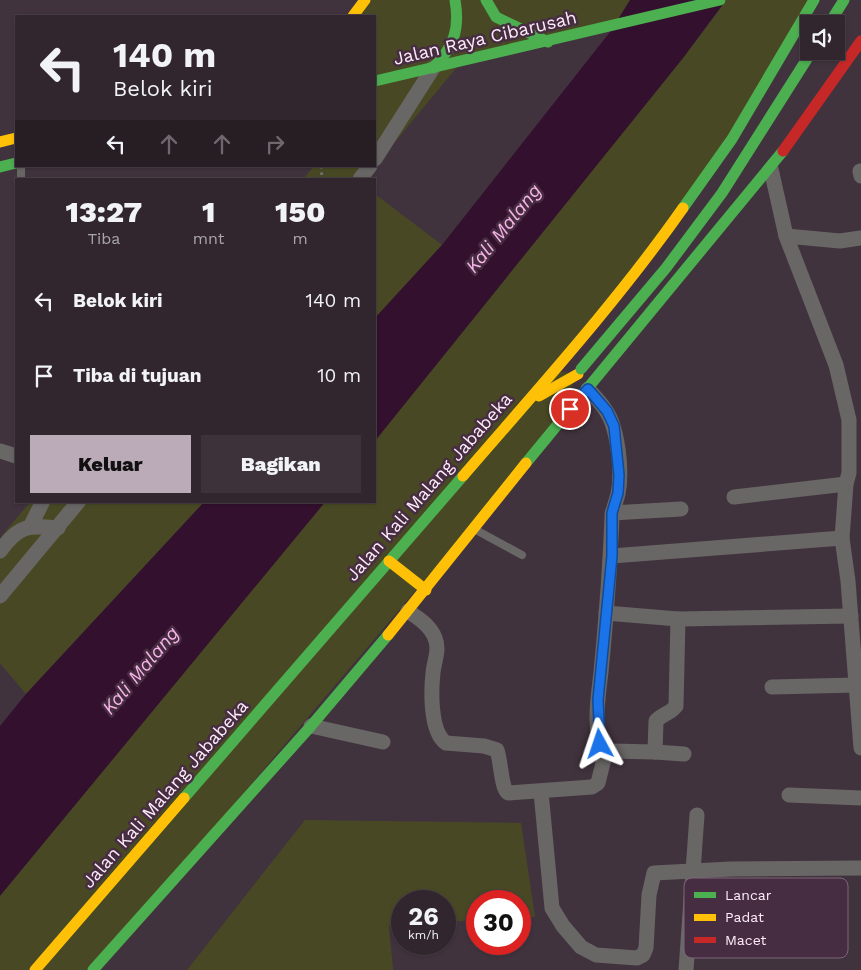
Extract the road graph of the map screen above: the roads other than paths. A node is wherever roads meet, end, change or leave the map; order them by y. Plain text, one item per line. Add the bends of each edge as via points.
1 (365, 0) edge
2 (455, 0) edge
3 (486, 0) edge
4 (720, 0) edge
5 (814, 0) edge
6 (844, 0) edge
7 (354, 15) edge
8 (835, 15) edge
9 (861, 41) edge
10 (548, 42) junction
11 (806, 60) edge
12 (433, 68) junction
13 (376, 81) edge
14 (15, 138) edge
15 (732, 139) junction
16 (0, 142) edge
17 (376, 157) edge
18 (764, 163) junction
19 (15, 164) edge
20 (0, 167) edge
21 (369, 167) edge
22 (361, 178) edge
23 (786, 236) junction
24 (861, 238) edge
25 (579, 371) junction
26 (588, 389) junction
27 (523, 405) junction
28 (855, 416) edge
29 (547, 436) junction
30 (0, 451) edge
31 (15, 456) edge
32 (846, 484) junction
33 (734, 497) dead end
34 (43, 503) edge
35 (77, 503) edge
36 (681, 508) dead end
37 (612, 513) junction
38 (31, 525) junction
39 (58, 528) junction
40 (476, 530) junction
41 (842, 538) junction
42 (0, 551) edge
43 (522, 555) dead end
44 (612, 556) junction
45 (389, 561) junction
46 (855, 581) edge
47 (426, 590) junction
48 (0, 596) edge
49 (408, 611) junction
50 (606, 613) junction
51 (851, 616) junction
52 (678, 620) junction
53 (857, 685) junction
54 (772, 687) dead end
55 (311, 726) junction
56 (383, 742) dead end
57 (861, 748) edge
58 (655, 752) junction
59 (684, 754) dead end
60 (605, 755) junction
61 (541, 792) junction
62 (789, 795) dead end
63 (861, 798) edge
64 (697, 815) dead end
65 (861, 868) edge
66 (694, 871) junction
67 (693, 878) edge
68 (35, 970) edge
69 (93, 970) edge

1 - 7 main road
2 - 12 main road via 459,20 455,40
3 - 10 main road via 496,17
4 - 10 main road, Jalan Raya Cibarusah
5 - 15 main road, Jalan Kali Malang Jababeka
6 - 8 main road
9 - 18 main road
10 - 12 main road, Jalan Raya Cibarusah
11 - 25 main road, bridge via 722,193 666,268
12 - 13 main road, Jalan Raya Cibarusah
12 - 17 street
14 - 16 main road
15 - 18 main road
15 - 27 main road, Jalan Kali Malang Jababeka via 664,234
18 - 23 street
18 - 26 main road
19 - 20 main road
21 - 22 street
23 - 24 street via 840,241
23 - 28 street
25 - 27 main road
25 - 29 main road
26 - 29 main road
26 - 37 street via 607,411 614,426 619,475
27 - 45 main road, Jalan Kali Malang Jababeka
28 - 32 street
29 - 40 main road
30 - 31 street
32 - 33 street
32 - 41 street
34 - 38 street
35 - 39 street
36 - 37 street
37 - 44 street
38 - 39 street
38 - 42 street via 8,540
39 - 48 street
40 - 43 lane
40 - 47 main road
41 - 44 street
41 - 46 street
44 - 50 street
45 - 47 main road
45 - 68 main road, Jalan Kali Malang Jababeka
46 - 51 street
47 - 49 main road
49 - 55 main road
49 - 61 street via 427,625 436,639 433,686 438,734 446,743 496,750 502,764 504,788 508,793
50 - 52 street
50 - 60 street via 597,722
51 - 52 street
51 - 53 street
52 - 58 street via 676,706 670,714 660,716 656,721
53 - 54 street
53 - 57 street
55 - 56 street
55 - 69 main road
58 - 59 street
58 - 60 street via 611,751
60 - 61 street via 598,783 592,787
61 - 66 street via 552,908 571,937 596,955 637,958 643,954 654,874
62 - 63 street
64 - 66 street
65 - 66 street
66 - 67 street

